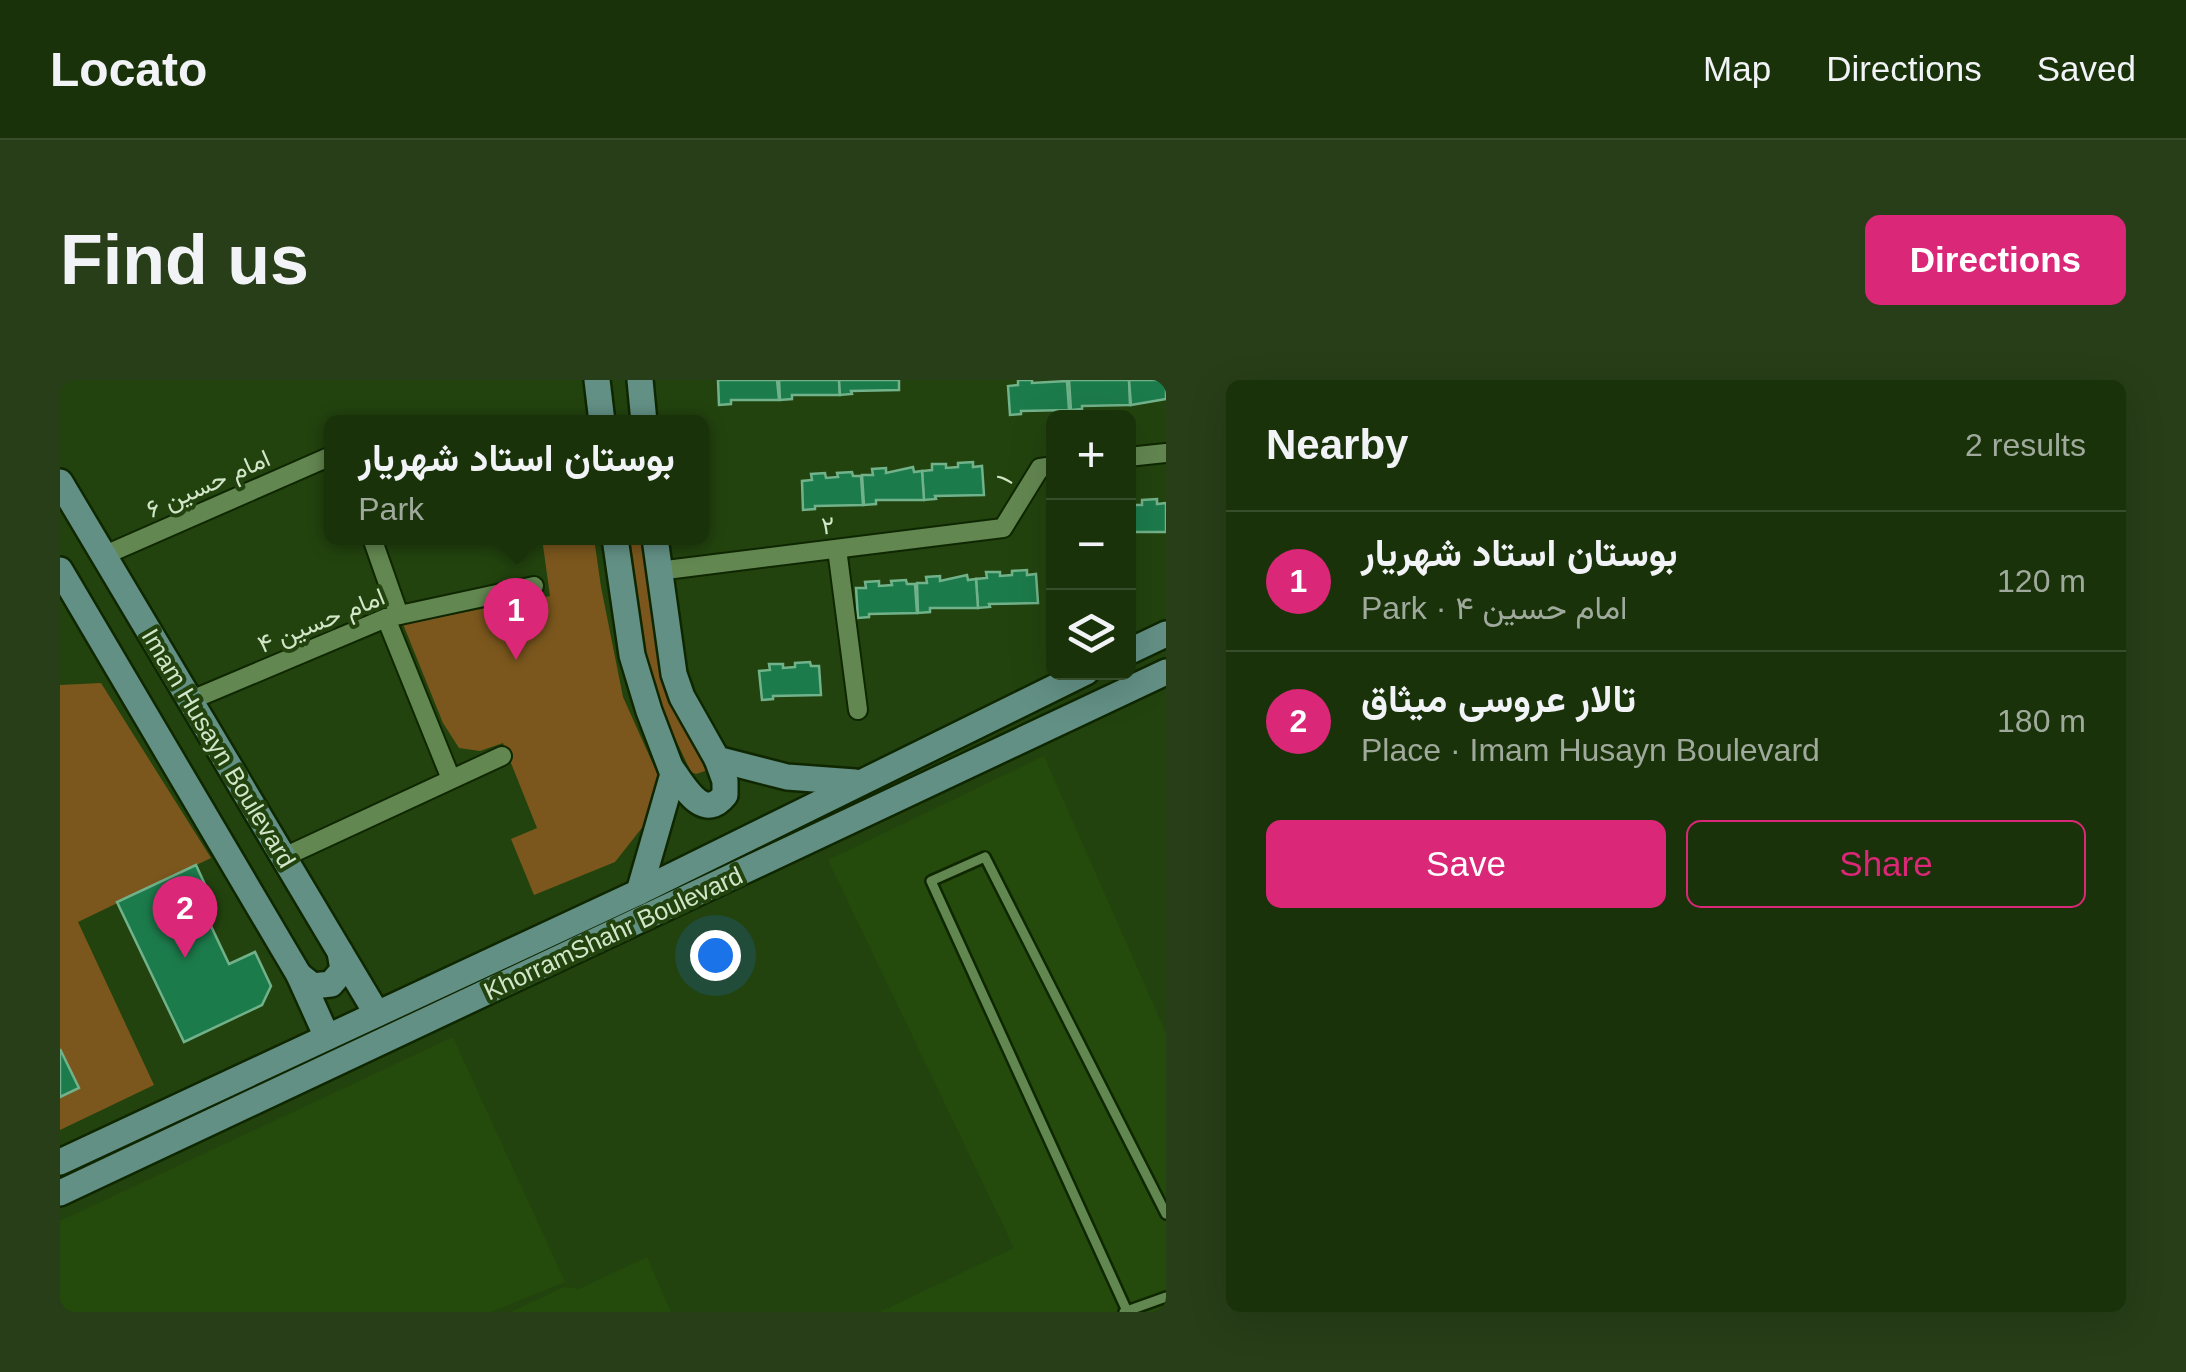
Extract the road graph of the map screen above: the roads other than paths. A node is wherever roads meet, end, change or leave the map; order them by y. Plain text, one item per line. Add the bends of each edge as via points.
1 (597, 380) edge
2 (640, 380) edge
3 (601, 415) edge
4 (643, 415) edge
5 (1166, 453) edge
6 (1136, 457) edge
7 (324, 459) edge
8 (1046, 467) edge
9 (60, 482) edge
10 (1004, 528) joint
11 (374, 545) edge
12 (617, 545) edge
13 (656, 545) edge
14 (837, 549) junction
15 (105, 555) junction
16 (60, 570) edge
17 (658, 571) junction
18 (534, 586) dead end
19 (393, 617) junction
20 (1166, 634) edge
21 (1136, 648) edge
22 (1166, 672) edge
23 (1070, 680) edge
24 (1031, 699) junction
25 (190, 701) junction
26 (858, 710) dead end
27 (1044, 730) junction
28 (502, 756) dead end
29 (718, 759) junction
30 (671, 768) junction
31 (451, 779) junction
32 (860, 782) junction
33 (284, 857) junction
34 (639, 892) junction
35 (340, 952) junction
36 (299, 975) junction
37 (377, 1014) junction
38 (327, 1037) junction
39 (60, 1162) edge
40 (60, 1193) edge
41 (1166, 1214) edge
42 (1166, 1297) edge
43 (1126, 1312) edge

1 - 3 street
2 - 4 street
5 - 6 street
7 - 15 street, امام حسین ۶
8 - 10 street, ۱
9 - 15 street, Imam Husayn Boulevard
10 - 14 street, ۲
11 - 19 street
12 - 30 street via 632,655
13 - 17 street
14 - 17 street, ۲
14 - 26 street
15 - 25 street, Imam Husayn Boulevard
16 - 36 street, Imam Husayn Boulevard
17 - 29 street via 674,674
18 - 19 street, امام حسین ۴
19 - 25 street, امام حسین ۴
19 - 31 street
20 - 21 street
22 - 27 street, KhorramShahr Boulevard
23 - 24 street, KhorramShahr Boulevard
24 - 27 street
24 - 32 street, KhorramShahr Boulevard
25 - 33 street, Imam Husayn Boulevard
27 - 40 street, KhorramShahr Boulevard
28 - 31 street
29 - 30 street via 725,795 708,806 696,801
29 - 32 street via 807,781
30 - 34 street
31 - 33 street
32 - 34 street, KhorramShahr Boulevard
33 - 35 street, Imam Husayn Boulevard
34 - 37 street, KhorramShahr Boulevard
35 - 36 street via 342,970 331,984 313,986
35 - 37 street, Imam Husayn Boulevard
36 - 38 street, Imam Husayn Boulevard
37 - 38 street, KhorramShahr Boulevard
38 - 39 street, KhorramShahr Boulevard
41 - 43 lane via 985,857 930,881
42 - 43 lane

